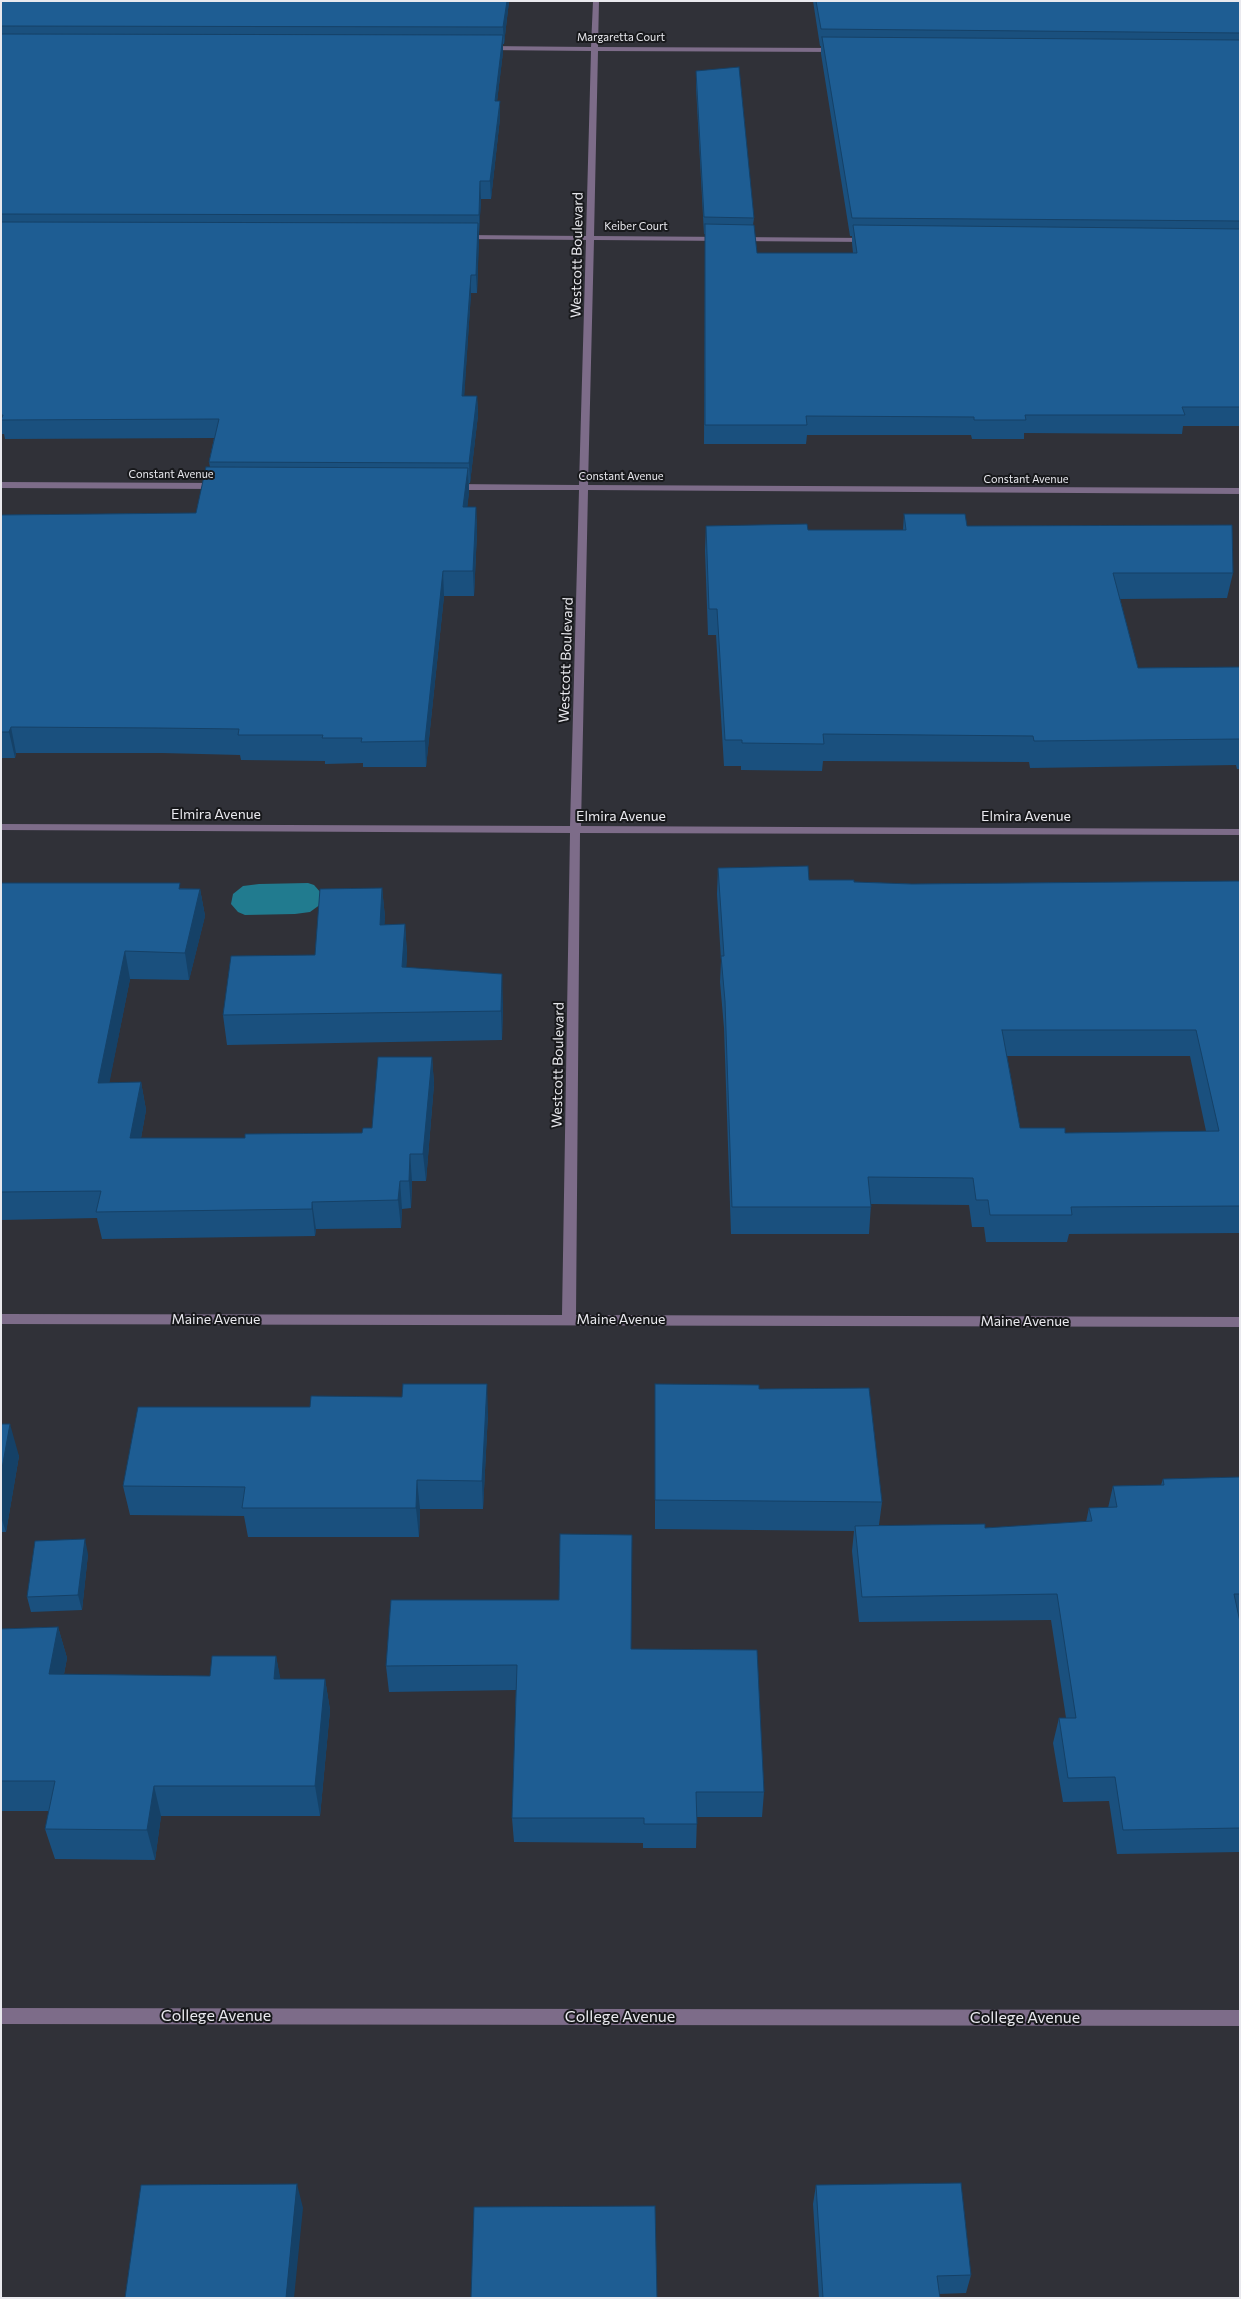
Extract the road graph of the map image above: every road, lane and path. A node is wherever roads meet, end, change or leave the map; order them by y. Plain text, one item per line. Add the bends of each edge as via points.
1 (596, 1) edge
2 (480, 48) edge
3 (595, 48) junction
4 (845, 50) edge
5 (457, 237) edge
6 (591, 237) junction
7 (874, 240) edge
8 (1, 485) edge
9 (230, 486) edge
10 (440, 487) edge
11 (585, 488) junction
12 (1240, 491) edge
13 (1, 827) edge
14 (575, 831) junction
15 (1240, 832) edge
16 (1, 1319) edge
17 (569, 1319) junction
18 (1240, 1322) edge
19 (1, 2016) edge
20 (1240, 2018) edge

1 - 3 street, Westcott Boulevard
2 - 3 street, Margaretta Court
3 - 4 street, Margaretta Court
3 - 6 street, Westcott Boulevard
5 - 6 street, Keiber Court
6 - 7 street, Keiber Court
6 - 11 street, Westcott Boulevard
8 - 9 street, Constant Avenue
10 - 11 street, Constant Avenue
11 - 12 street, Constant Avenue
11 - 14 street, Westcott Boulevard
13 - 14 street, Elmira Avenue
14 - 15 street, Elmira Avenue
14 - 17 street, Westcott Boulevard
16 - 17 street, Maine Avenue
17 - 18 street, Maine Avenue
19 - 20 street, College Avenue

